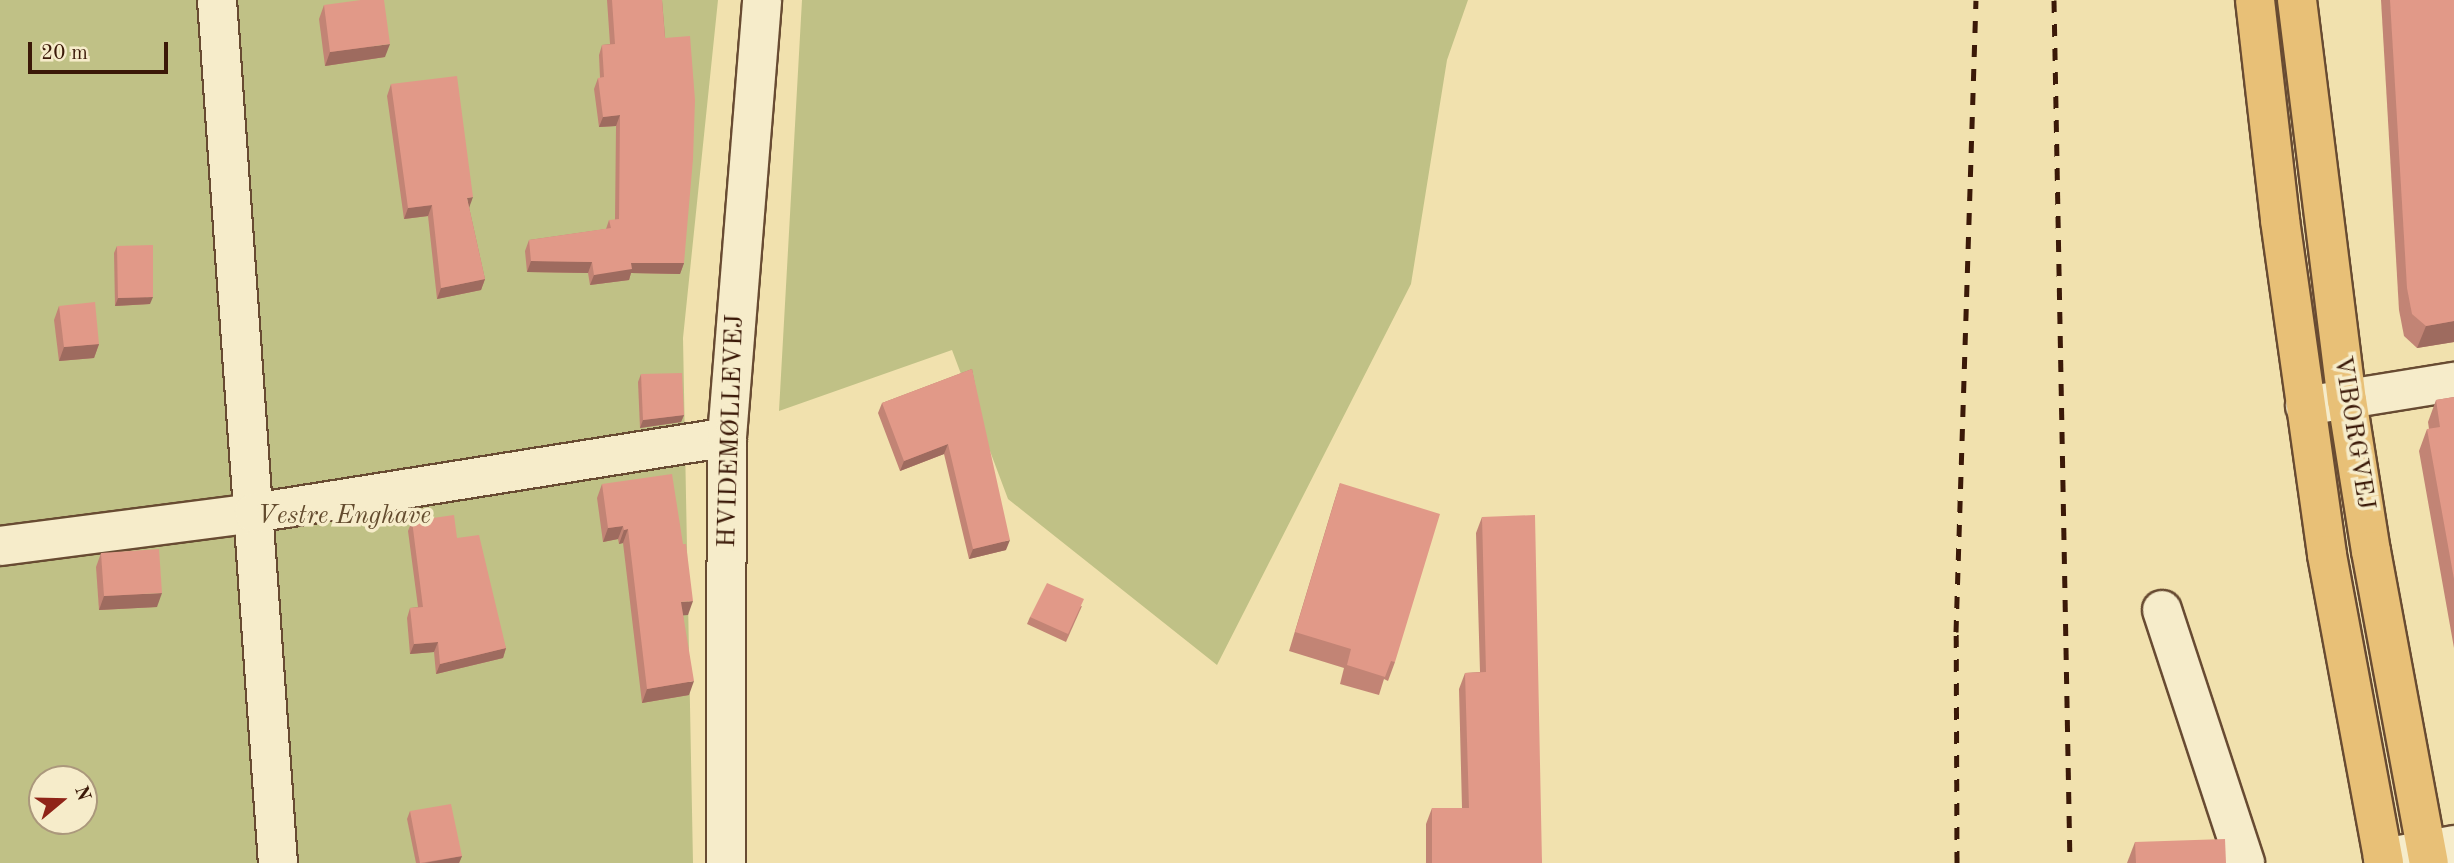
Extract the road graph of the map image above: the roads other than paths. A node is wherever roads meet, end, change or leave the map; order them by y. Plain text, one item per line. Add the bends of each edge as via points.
1 (217, 0) edge
2 (762, 0) edge
3 (2255, 0) edge
4 (2297, 0) edge
5 (2454, 382) edge
6 (2347, 400) junction
7 (2305, 406) junction
8 (727, 437) junction
9 (254, 513) junction
10 (0, 546) edge
11 (2162, 610) dead end
12 (2436, 853) edge
13 (2384, 861) edge
14 (278, 863) edge
15 (726, 863) edge
16 (2245, 863) edge

1 - 9 street
2 - 8 street, HVIDEMØLLEVEJ
3 - 7 main road, VIBORGVEJ
4 - 6 main road, VIBORGVEJ
5 - 6 street
6 - 7 street
6 - 12 main road, VIBORGVEJ via 2371,551
7 - 13 main road, VIBORGVEJ via 2327,555
8 - 9 street
8 - 15 street, HVIDEMØLLEVEJ
9 - 10 street
9 - 14 street
11 - 16 street
12 - 13 street

